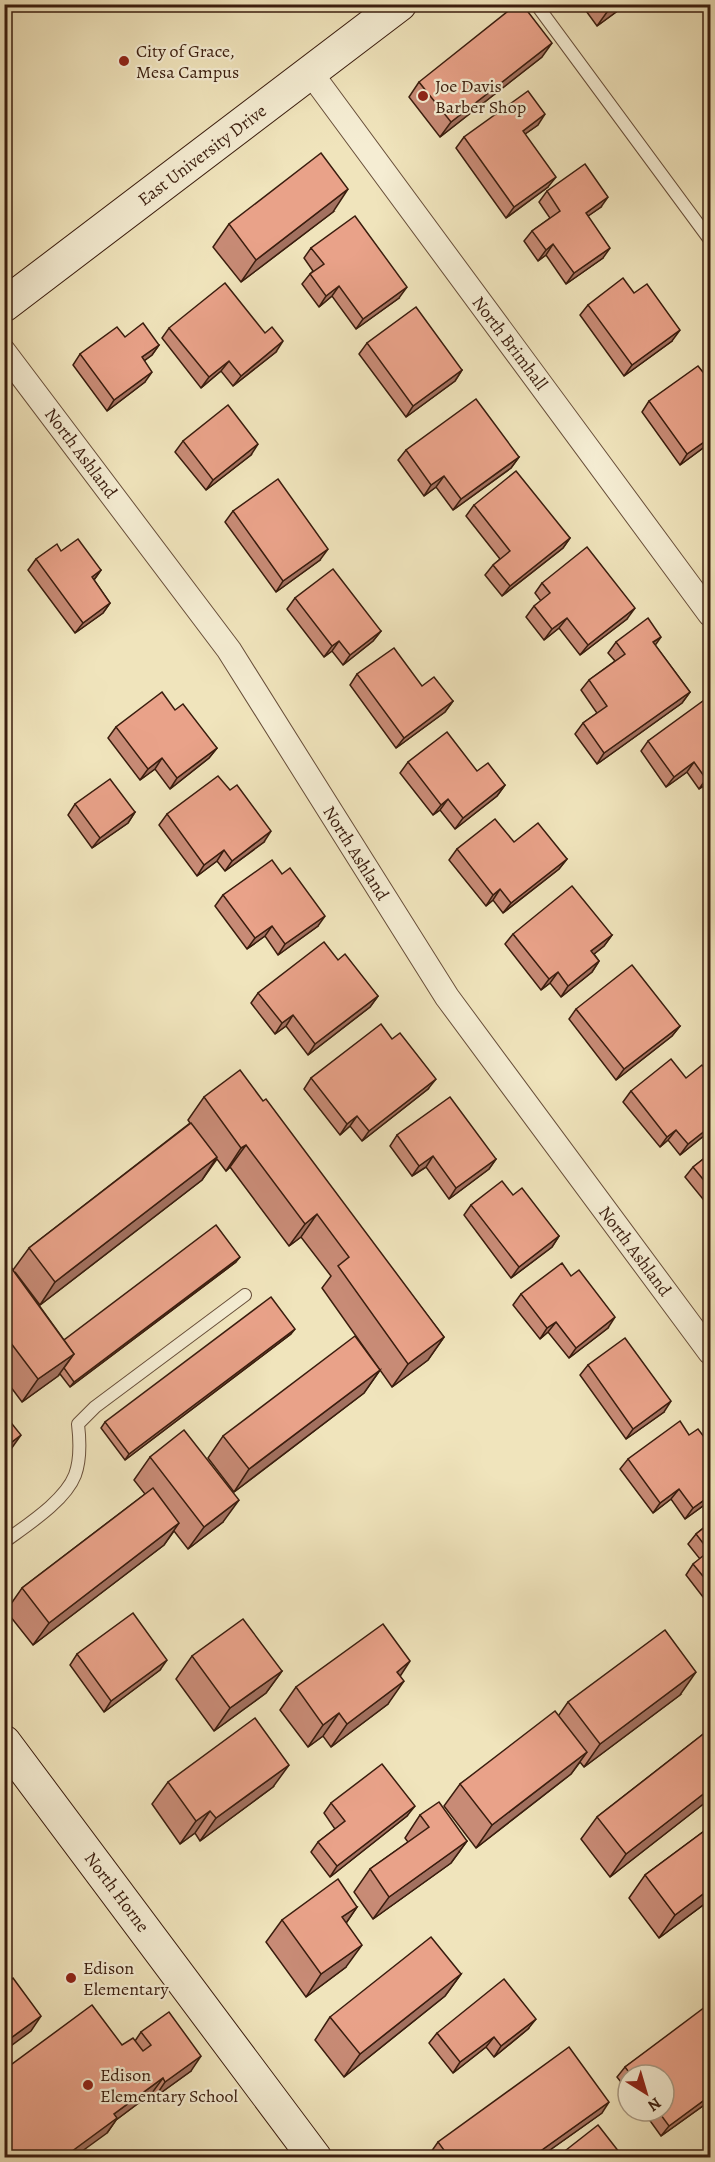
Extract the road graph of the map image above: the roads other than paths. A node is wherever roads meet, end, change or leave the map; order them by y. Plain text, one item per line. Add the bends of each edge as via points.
1 (400, 4) edge
2 (536, 4) edge
3 (310, 72) junction
4 (711, 240) edge
5 (4, 305) edge
6 (4, 352) edge
7 (711, 614) edge
8 (244, 1295) dead end
9 (711, 1352) edge
10 (4, 1542) edge
11 (4, 1742) edge
12 (315, 2157) edge

1 - 3 street, East University Drive
2 - 4 lane
3 - 5 street, East University Drive
3 - 7 street, North Brimhall
6 - 9 street, North Ashland via 229,650 447,998
8 - 10 lane via 78,1424 80,1447 75,1476 56,1502
11 - 12 street, North Horne

